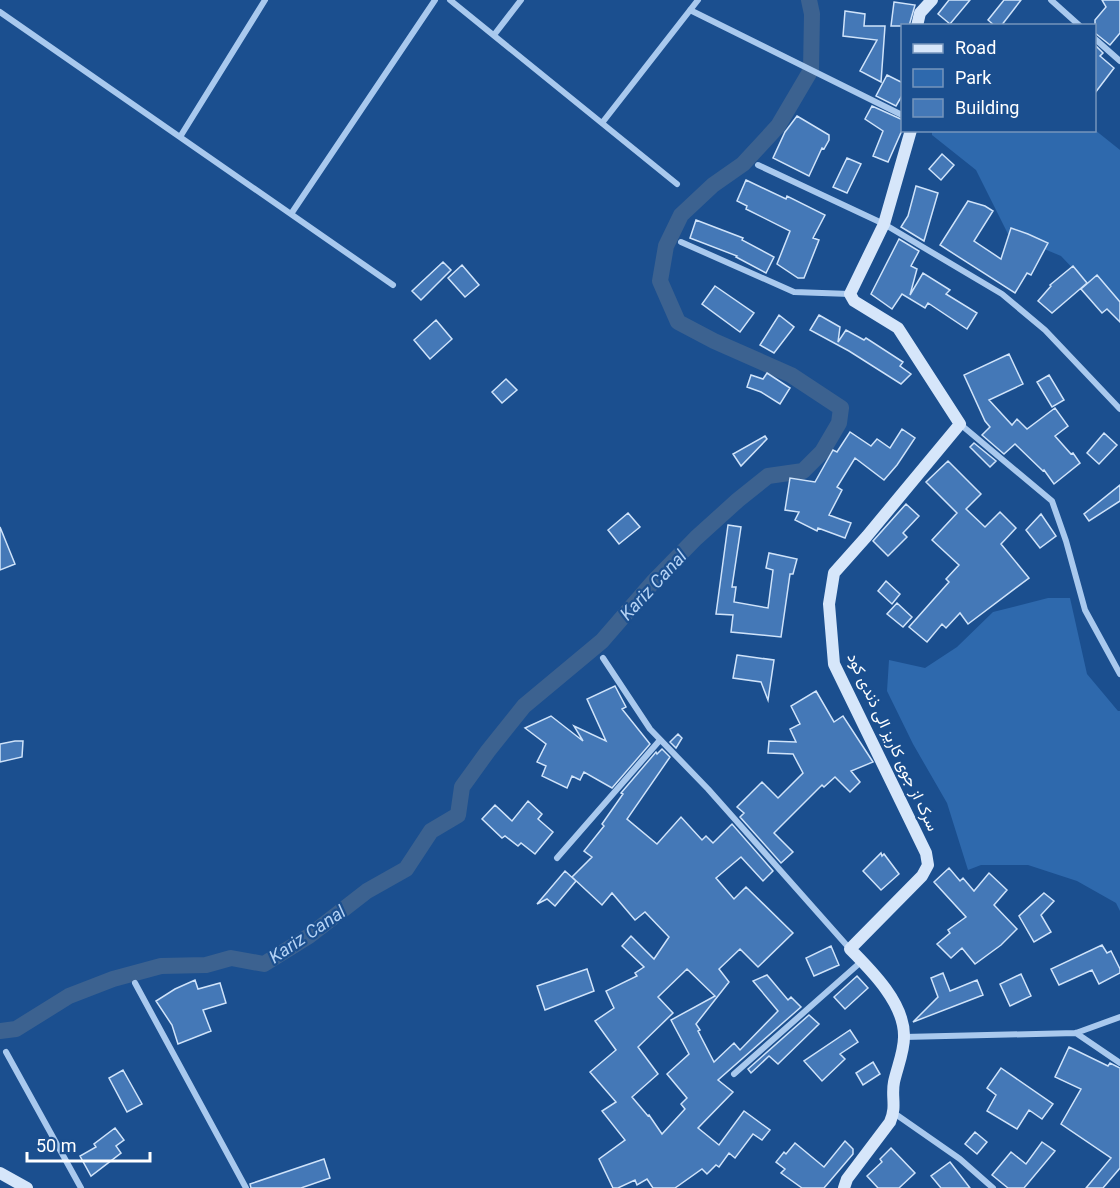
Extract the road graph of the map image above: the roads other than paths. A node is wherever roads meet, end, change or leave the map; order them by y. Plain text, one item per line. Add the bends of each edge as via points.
1 (265, 0) edge
2 (435, 0) edge
3 (450, 0) edge
4 (521, 0) edge
5 (698, 0) edge
6 (932, 0) edge
7 (1051, 0) edge
8 (690, 10) junction
9 (0, 12) edge
10 (917, 24) edge
11 (1078, 24) edge
12 (494, 35) junction
13 (1096, 39) edge
14 (1120, 61) edge
15 (901, 114) edge
16 (602, 123) junction
17 (910, 132) edge
18 (180, 137) junction
19 (758, 165) dead end
20 (677, 184) dead end
21 (291, 214) junction
22 (884, 224) junction
23 (681, 242) dead end
24 (393, 285) dead end
25 (849, 294) junction
26 (1120, 410) edge
27 (960, 424) junction
28 (603, 658) dead end
29 (1120, 674) edge
30 (660, 740) junction
31 (557, 858) dead end
32 (850, 949) junction
33 (862, 962) junction
34 (135, 983) dead end
35 (1120, 1017) edge
36 (1076, 1033) junction
37 (904, 1037) junction
38 (6, 1052) dead end
39 (1120, 1063) edge
40 (734, 1074) dead end
41 (894, 1113) junction
42 (0, 1173) edge
43 (27, 1188) edge
44 (81, 1188) edge
45 (246, 1188) edge
46 (844, 1188) edge
47 (993, 1188) edge

1 - 18 street
2 - 21 street
3 - 12 street
4 - 12 street
5 - 8 street
6 - 10 street via 920,13
7 - 11 street
8 - 15 street
8 - 16 street
9 - 18 street
12 - 16 street
13 - 14 street
16 - 20 street
17 - 22 street
18 - 21 street
19 - 22 street
21 - 24 street
22 - 25 street
22 - 26 street via 1002,294 1045,330
23 - 25 street via 794,292
25 - 27 street via 898,328
27 - 29 street via 1052,501 1085,610
27 - 32 street, سرک از جوی کاریز الی ذندی کود via 834,573 829,604 834,664 926,853 928,865
28 - 30 street
30 - 31 street
30 - 32 street
32 - 33 street
33 - 37 street via 901,1014
33 - 40 street
34 - 45 street
35 - 36 street
36 - 37 street
36 - 39 street
37 - 41 street via 893,1086
38 - 44 street
41 - 46 street
41 - 47 street via 960,1159
42 - 43 street

